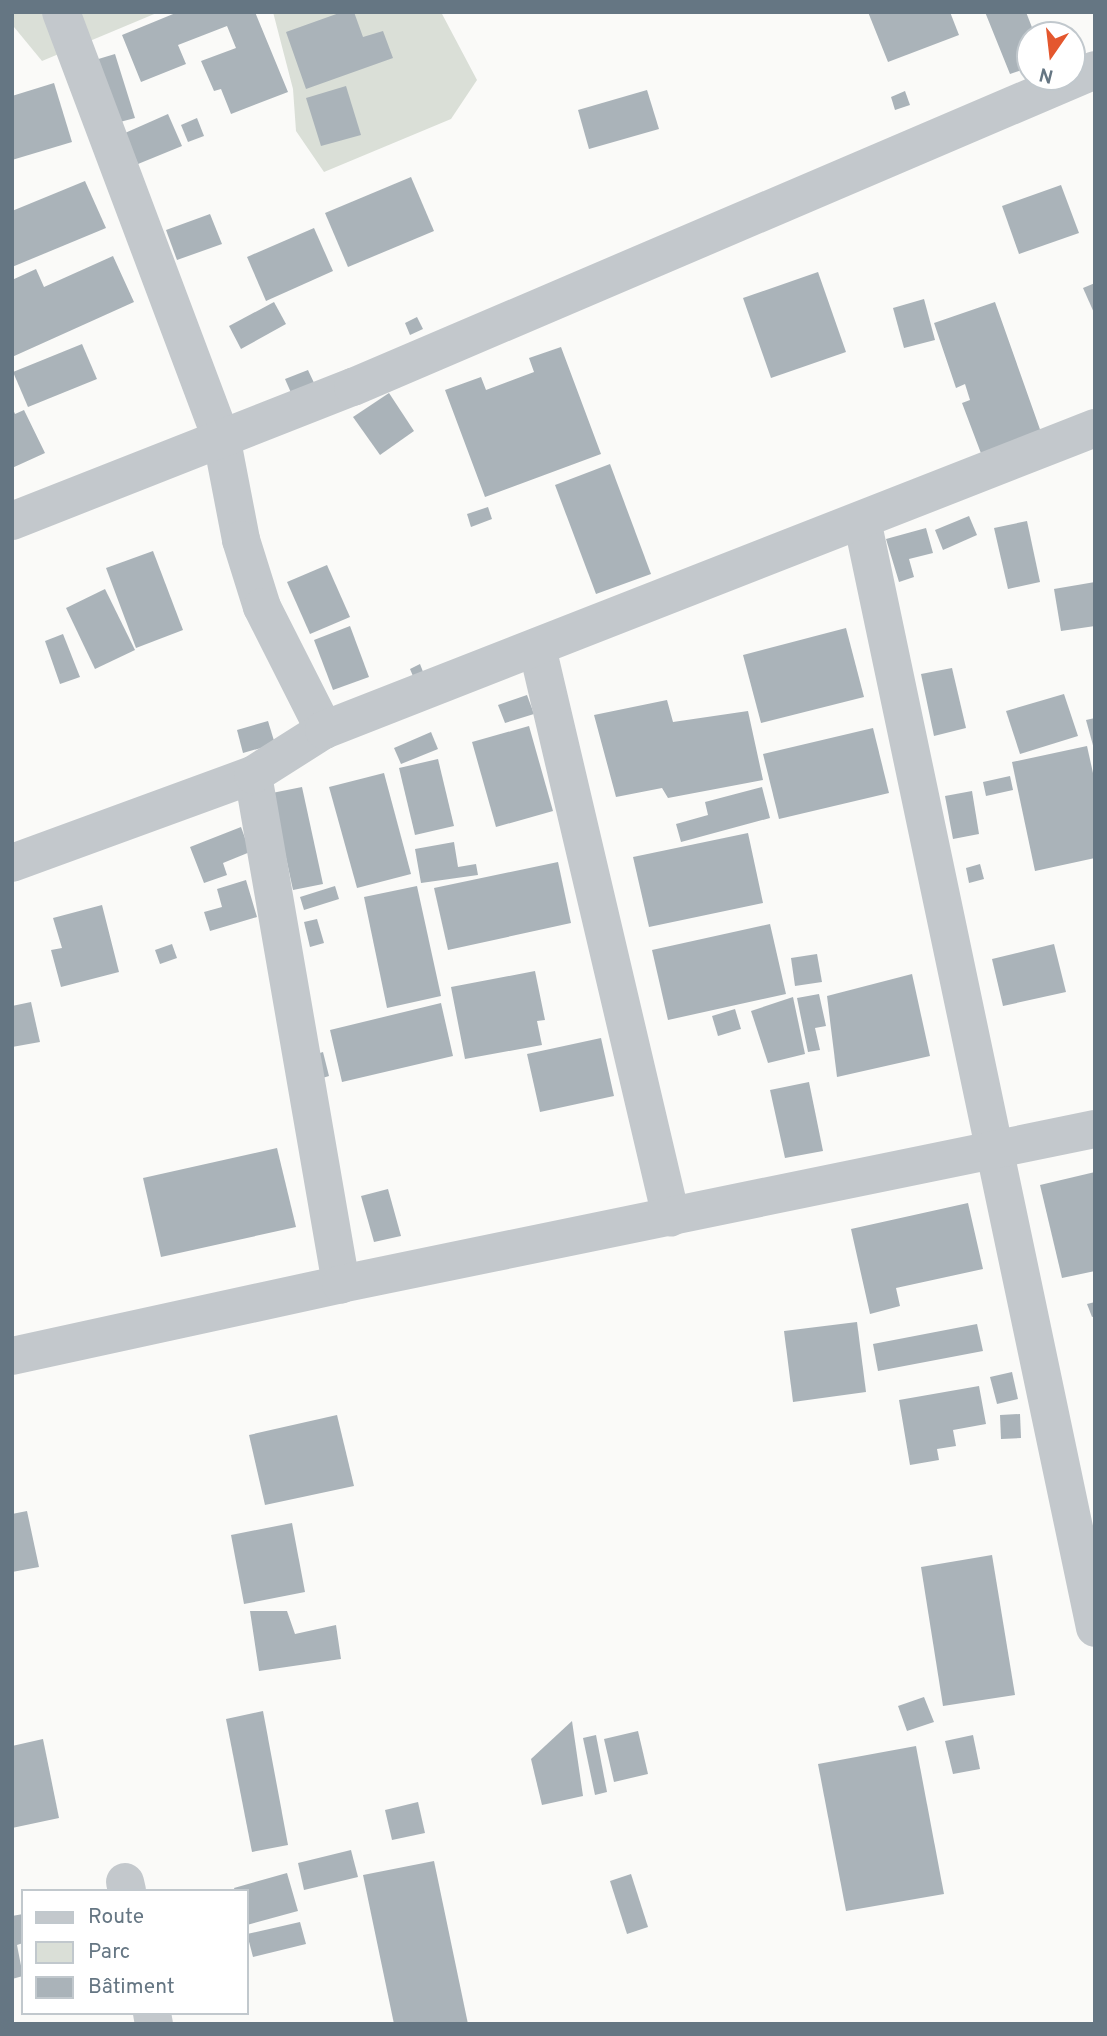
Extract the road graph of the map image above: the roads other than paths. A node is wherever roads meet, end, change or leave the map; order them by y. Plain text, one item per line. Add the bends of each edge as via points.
1 (61, 12) edge
2 (1095, 70) edge
3 (1095, 428) edge
4 (222, 440) junction
5 (862, 520) junction
6 (12, 521) edge
7 (537, 647) junction
8 (324, 730) junction
9 (253, 775) junction
10 (12, 863) edge
11 (1095, 1129) edge
12 (994, 1152) junction
13 (671, 1217) junction
14 (341, 1284) junction
15 (12, 1356) edge
16 (1095, 1628) edge

1 - 4 street
2 - 4 street
3 - 5 street
4 - 6 street
4 - 8 street via 241,540 262,607
5 - 7 street
5 - 12 street
7 - 8 street
7 - 13 street
8 - 9 street
9 - 10 street
9 - 14 street
11 - 12 street
12 - 13 street
12 - 16 street
13 - 14 street
14 - 15 street

